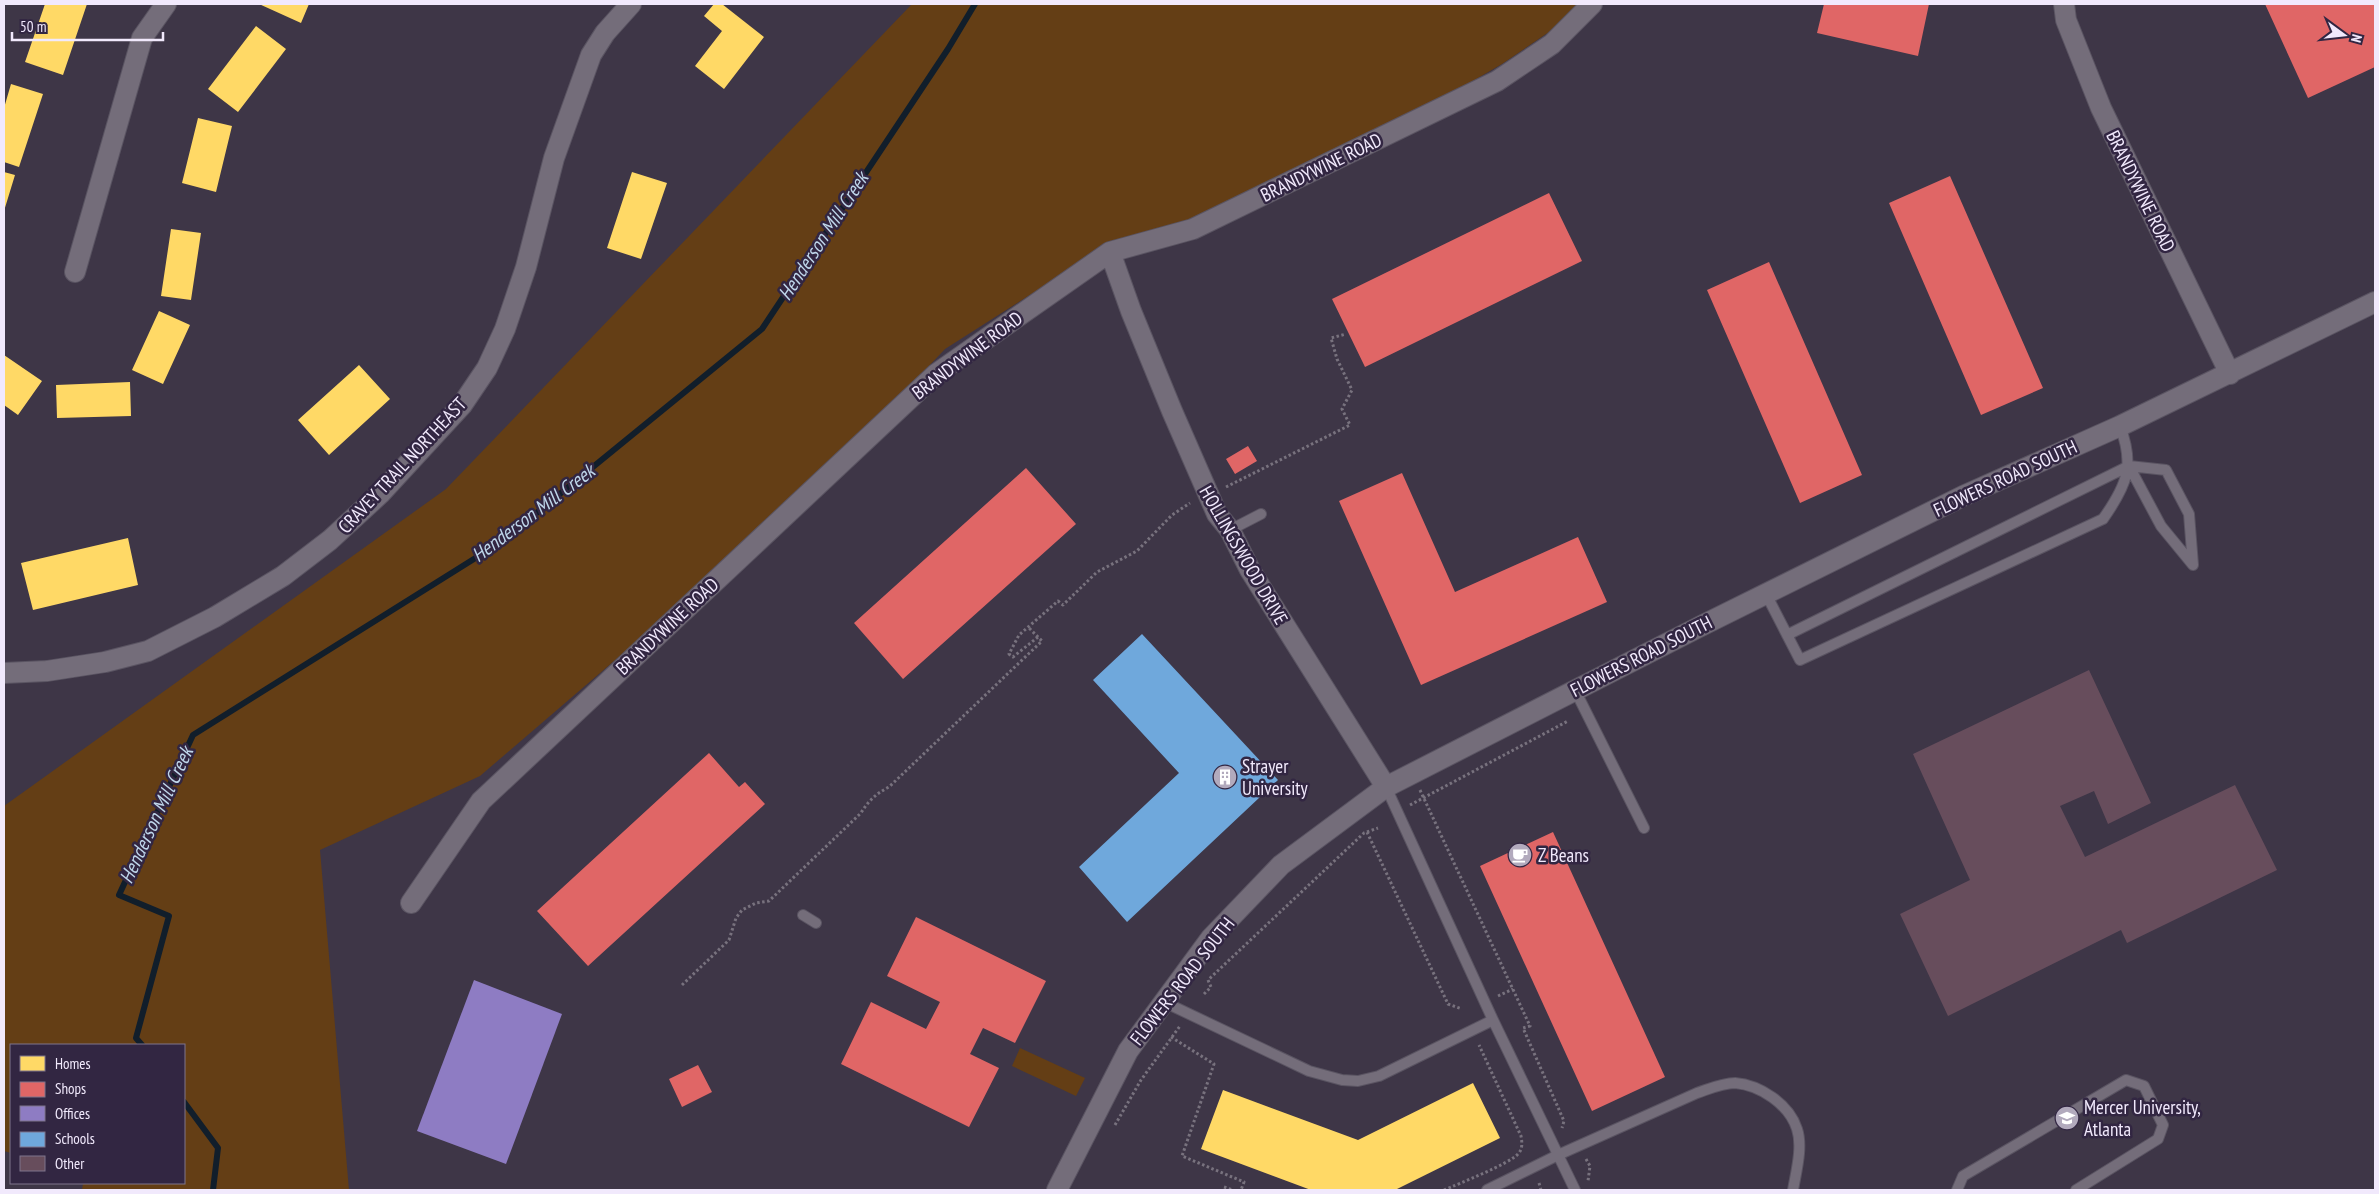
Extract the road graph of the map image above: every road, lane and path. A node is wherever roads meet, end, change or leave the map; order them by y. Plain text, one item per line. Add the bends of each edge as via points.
1 (166, 4) edge
2 (631, 4) edge
3 (1592, 4) edge
4 (2064, 4) edge
5 (1110, 252) junction
6 (75, 272) dead end
7 (2375, 302) edge
8 (1346, 334) dead end
9 (2230, 374) junction
10 (2120, 426) junction
11 (2129, 466) junction
12 (1219, 490) dead end
13 (1191, 502) dead end
14 (1261, 514) dead end
15 (1230, 530) junction
16 (1766, 594) junction
17 (1028, 626) junction
18 (1787, 635) junction
19 (1038, 637) junction
20 (4, 673) edge
21 (1575, 690) junction
22 (1568, 721) dead end
23 (1386, 787) junction
24 (1420, 789) dead end
25 (1424, 798) junction
26 (1407, 807) dead end
27 (1364, 828) dead end
28 (1378, 828) dead end
29 (1644, 828) dead end
30 (1367, 832) junction
31 (410, 903) dead end
32 (803, 915) dead end
33 (816, 922) dead end
34 (682, 985) dead end
35 (1513, 989) junction
36 (1204, 994) dead end
37 (1496, 997) dead end
38 (1164, 1002) junction
39 (1462, 1009) dead end
40 (1493, 1020) junction
41 (1180, 1025) dead end
42 (1523, 1028) junction
43 (1518, 1031) dead end
44 (1171, 1037) junction
45 (1479, 1045) dead end
46 (1113, 1128) dead end
47 (1562, 1128) dead end
48 (1558, 1155) junction
49 (1584, 1158) dead end
50 (1539, 1183) dead end
51 (1589, 1186) dead end
52 (1224, 1187) dead end
53 (1057, 1190) edge
54 (1233, 1190) edge
55 (1241, 1190) edge
56 (1444, 1190) edge
57 (1487, 1190) edge
58 (1541, 1190) edge
59 (1575, 1190) edge
60 (1793, 1190) edge
61 (1957, 1190) edge
62 (2076, 1190) edge

1 - 6 street via 142,38
2 - 20 street, CRAVEY TRAIL NORTHEAST via 591,55 554,158 526,267 487,368 462,405 386,487 330,540 283,576 215,617 148,651 105,662
3 - 5 street, BRANDYWINE ROAD via 1552,44 1497,81 1194,229
4 - 9 street, BRANDYWINE ROAD via 2066,20 2101,108
5 - 15 street, HOLLINGSWOOD DRIVE via 1198,474 1217,514
5 - 31 street, BRANDYWINE ROAD via 921,387 481,801
7 - 9 street, FLOWERS ROAD SOUTH
8 - 12 path via 1331,338 1337,360 1352,390 1342,409 1350,425
9 - 10 street, FLOWERS ROAD SOUTH
10 - 11 lane
10 - 16 street, FLOWERS ROAD SOUTH via 1963,496
11 - 11 lane via 2162,526 2193,565 2189,514 2166,470
11 - 18 lane
11 - 18 lane via 2124,485 2103,519 1800,660
13 - 17 path via 1172,515 1137,551 1097,572 1063,605 1058,601
14 - 15 lane
15 - 23 street, HOLLINGSWOOD DRIVE via 1250,570
16 - 18 lane
16 - 21 street, FLOWERS ROAD SOUTH
17 - 19 path
17 - 19 path via 1019,634 1009,654 1013,657
19 - 34 path via 1042,641 889,787 879,792 770,900 742,910 729,940
21 - 23 street, FLOWERS ROAD SOUTH
21 - 29 lane
22 - 25 path
23 - 38 street, FLOWERS ROAD SOUTH via 1281,865 1211,938
23 - 40 lane
24 - 25 path
25 - 26 path
25 - 35 path
27 - 30 path
28 - 30 path
30 - 36 path via 1208,980 1211,987
30 - 39 path via 1448,1004
32 - 33 lane
35 - 37 path
35 - 42 path via 1530,1026
38 - 40 lane via 1309,1071 1358,1082 1380,1076
38 - 53 street, FLOWERS ROAD SOUTH via 1128,1051
40 - 48 lane
41 - 44 path
42 - 43 path
42 - 47 path via 1564,1121
44 - 46 path
44 - 55 path via 1214,1064 1182,1156 1244,1182
45 - 56 path via 1523,1145 1518,1154 1505,1162
48 - 57 lane
48 - 59 lane
48 - 60 lane via 1697,1093 1734,1083 1759,1089 1790,1114 1798,1130 1799,1158
49 - 51 path via 1590,1166
50 - 58 path
52 - 54 path
61 - 62 lane via 1963,1176 2126,1080 2144,1086 2163,1125 2158,1139

